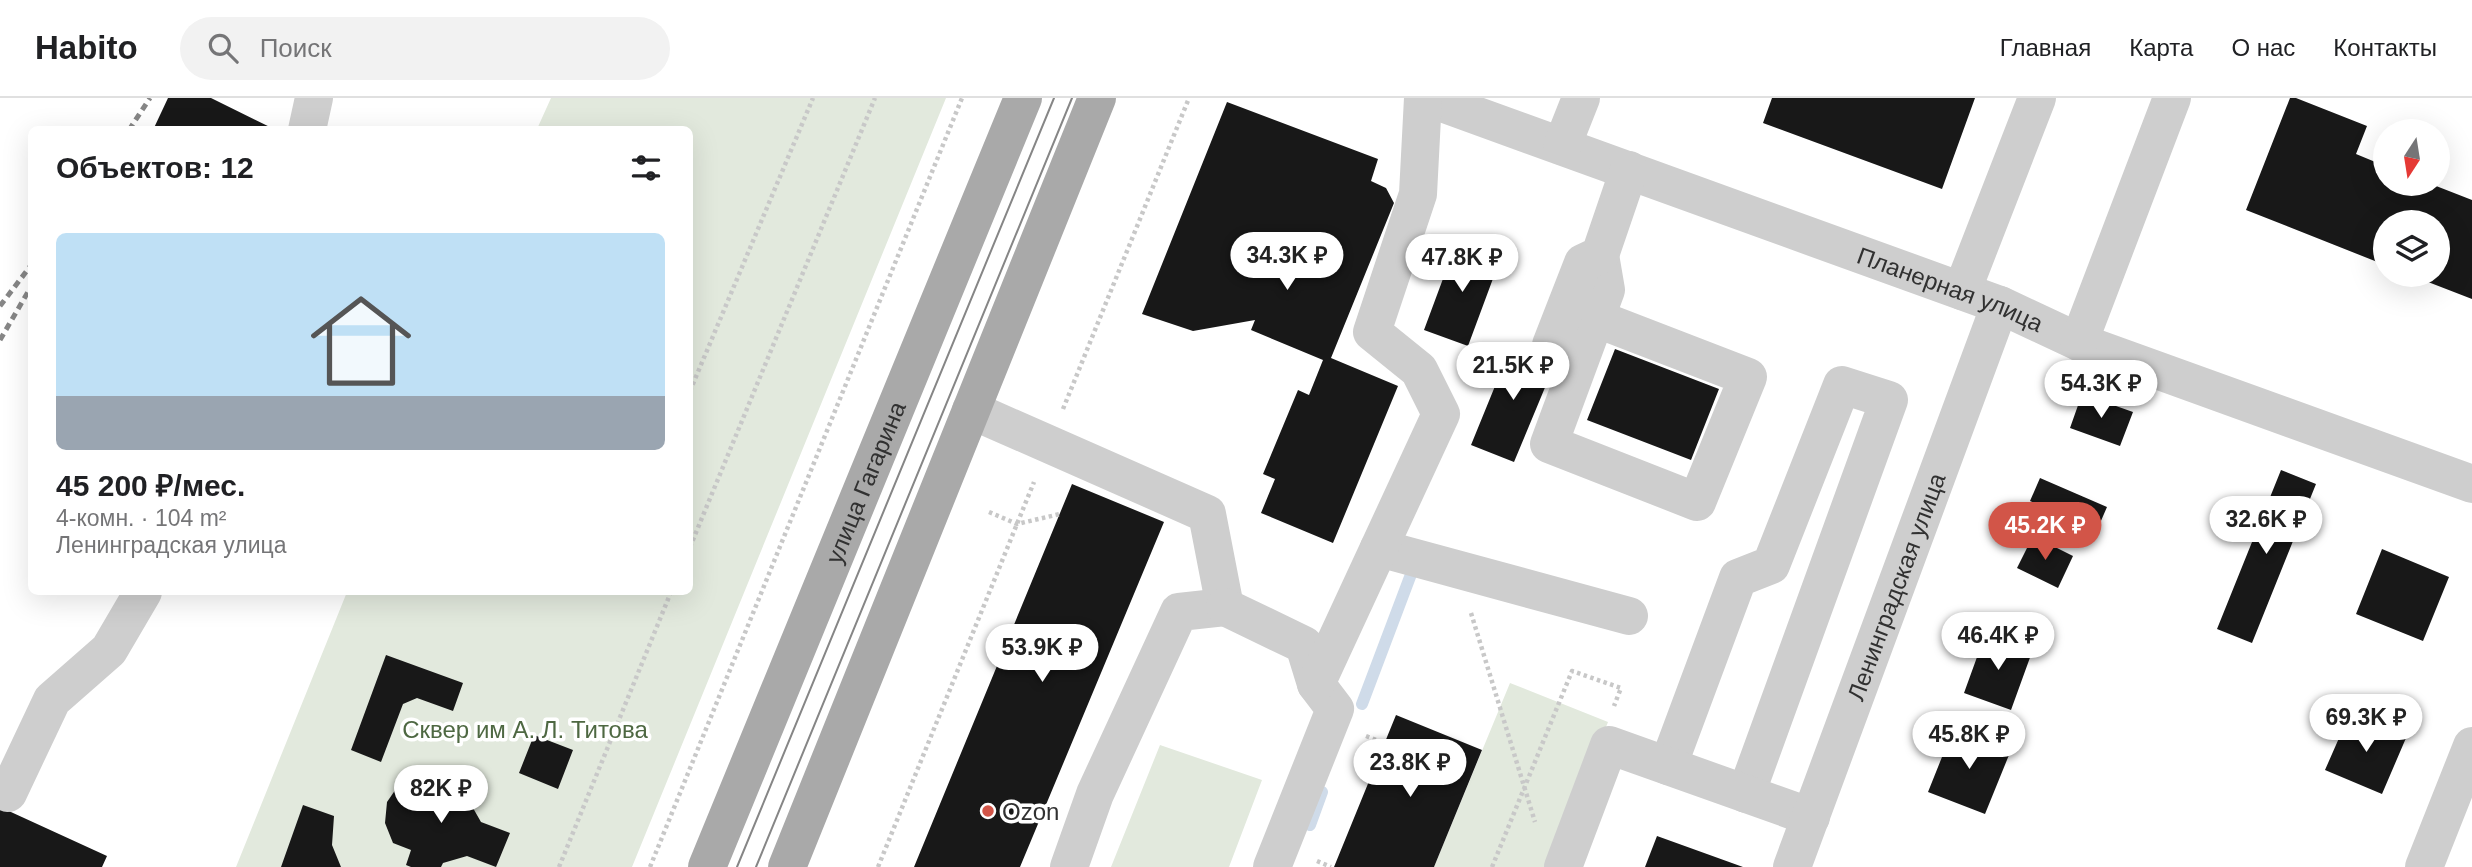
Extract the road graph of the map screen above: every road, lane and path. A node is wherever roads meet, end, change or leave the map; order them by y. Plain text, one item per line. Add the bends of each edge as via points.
1 (314, 98) edge
2 (813, 98) edge
3 (874, 98) edge
4 (962, 98) edge
5 (1024, 98) edge
6 (1097, 98) edge
7 (1425, 98) edge
8 (1581, 98) edge
9 (2037, 98) edge
10 (2172, 98) edge
11 (308, 126) edge
12 (1562, 146) junction
13 (1629, 170) junction
14 (1600, 255) junction
15 (1962, 291) junction
16 (2000, 305) junction
17 (1595, 318) junction
18 (2079, 342) junction
19 (1551, 345) dead end
20 (693, 384) edge
21 (971, 410) junction
22 (2472, 484) edge
23 (989, 512) dead end
24 (1060, 514) dead end
25 (693, 536) edge
26 (1379, 548) junction
27 (1457, 569) junction
28 (141, 595) edge
29 (670, 595) edge
30 (1225, 607) junction
31 (1629, 616) dead end
32 (1316, 684) junction
33 (1609, 745) junction
34 (2472, 746) edge
35 (1668, 766) junction
36 (1525, 788) junction
37 (8, 793) dead end
38 (1746, 794) junction
39 (1811, 817) junction
40 (1536, 823) dead end
41 (559, 867) edge
42 (650, 867) edge
43 (707, 867) edge
44 (787, 867) edge
45 (1069, 867) edge
46 (1272, 867) edge
47 (1492, 867) edge
48 (1563, 867) edge
49 (1792, 867) edge
50 (2424, 867) edge

1 - 11 street
2 - 20 path
3 - 25 path
4 - 42 path
5 - 43 main road, улица Гагарина
6 - 21 main road
7 - 12 street, Планерная улица
7 - 26 street via 1418,194 1372,331 1419,370 1441,414
8 - 12 street
9 - 15 street
10 - 18 street
12 - 13 street, Планерная улица
13 - 14 street
13 - 15 street, Планерная улица
14 - 17 street via 1606,290
14 - 19 street via 1583,263
15 - 16 street, Планерная улица
16 - 18 street, Планерная улица
16 - 39 street, Ленинградская улица
17 - 17 street via 1549,444 1697,502 1748,377
18 - 22 street, Планерная улица
21 - 30 street via 1207,514
21 - 44 main road
23 - 24 path via 1017,524
26 - 27 street
26 - 32 street
27 - 31 street
27 - 36 path
28 - 37 street via 108,650 52,700
29 - 41 path
30 - 32 street via 1304,645
30 - 45 street via 1179,612 1095,794
32 - 46 street via 1335,709
33 - 35 street
33 - 36 path via 1608,722 1621,688 1572,671
33 - 48 street
34 - 50 street
35 - 38 street
35 - 38 street via 1738,578 1772,565 1842,385 1889,400
36 - 40 path
36 - 47 path
38 - 39 street
39 - 49 street, Ленинградская улица

